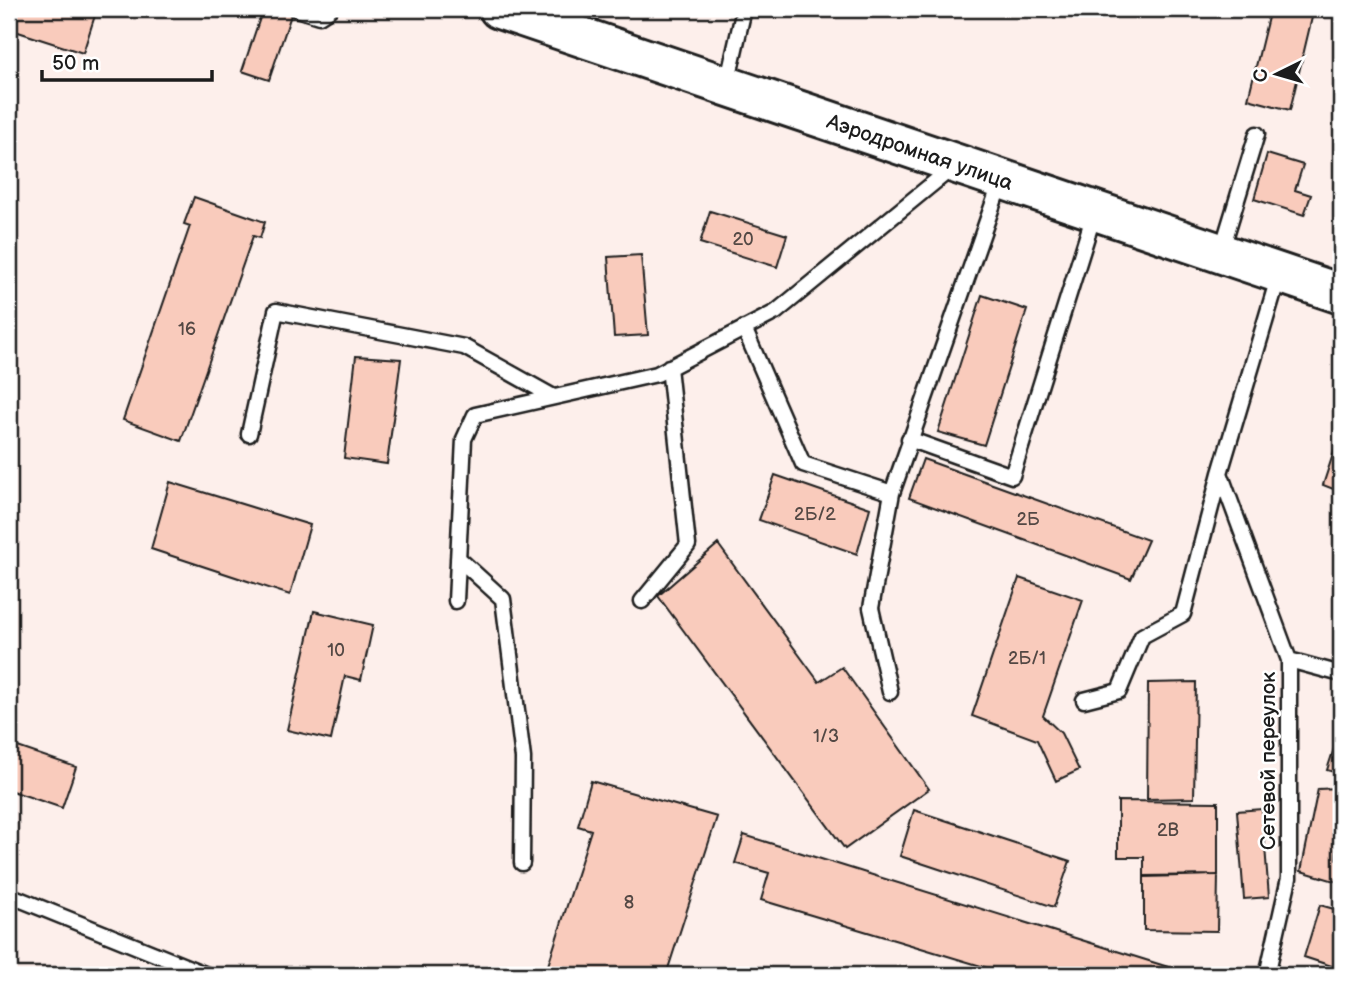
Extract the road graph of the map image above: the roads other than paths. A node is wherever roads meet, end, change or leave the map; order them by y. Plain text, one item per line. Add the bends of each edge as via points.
1 (296, 9) edge
2 (330, 9) edge
3 (499, 9) edge
4 (744, 9) edge
5 (550, 17) edge
6 (726, 86) junction
7 (1257, 134) dead end
8 (957, 164) junction
9 (1002, 179) junction
10 (1095, 211) junction
11 (1220, 253) junction
12 (1280, 274) junction
13 (1341, 294) edge
14 (744, 328) junction
15 (669, 368) junction
16 (552, 396) junction
17 (249, 434) dead end
18 (909, 439) junction
19 (1220, 473) junction
20 (892, 493) junction
21 (458, 558) junction
22 (456, 601) dead end
23 (642, 601) dead end
24 (1289, 660) junction
25 (1341, 674) edge
26 (890, 692) dead end
27 (1084, 700) dead end
28 (522, 863) dead end
29 (9, 895) edge
30 (206, 975) edge
31 (1267, 975) edge

1 - 2 lane via 319,16
3 - 5 street, Аэродромная улица
4 - 6 lane
5 - 6 street, Аэродромная улица
6 - 8 street, Аэродромная улица
7 - 11 lane
8 - 9 street, Аэродромная улица
8 - 14 lane via 776,312
9 - 10 street, Аэродромная улица
9 - 18 lane
10 - 11 street, Аэродромная улица
10 - 18 lane via 1012,476
11 - 12 street, Аэродромная улица
12 - 13 street, Аэродромная улица
12 - 19 lane
14 - 15 lane
14 - 20 lane via 803,464
15 - 16 lane
15 - 23 lane via 688,545
16 - 17 lane via 464,347 276,311
16 - 21 lane via 475,415 464,439
18 - 20 lane
19 - 24 lane, Сетевой переулок
19 - 27 lane via 1183,614 1142,636 1119,691
20 - 26 lane via 872,608
21 - 22 lane
21 - 28 lane via 503,599 523,758
24 - 25 lane
24 - 31 lane, Сетевой переулок via 1289,878
29 - 30 lane

